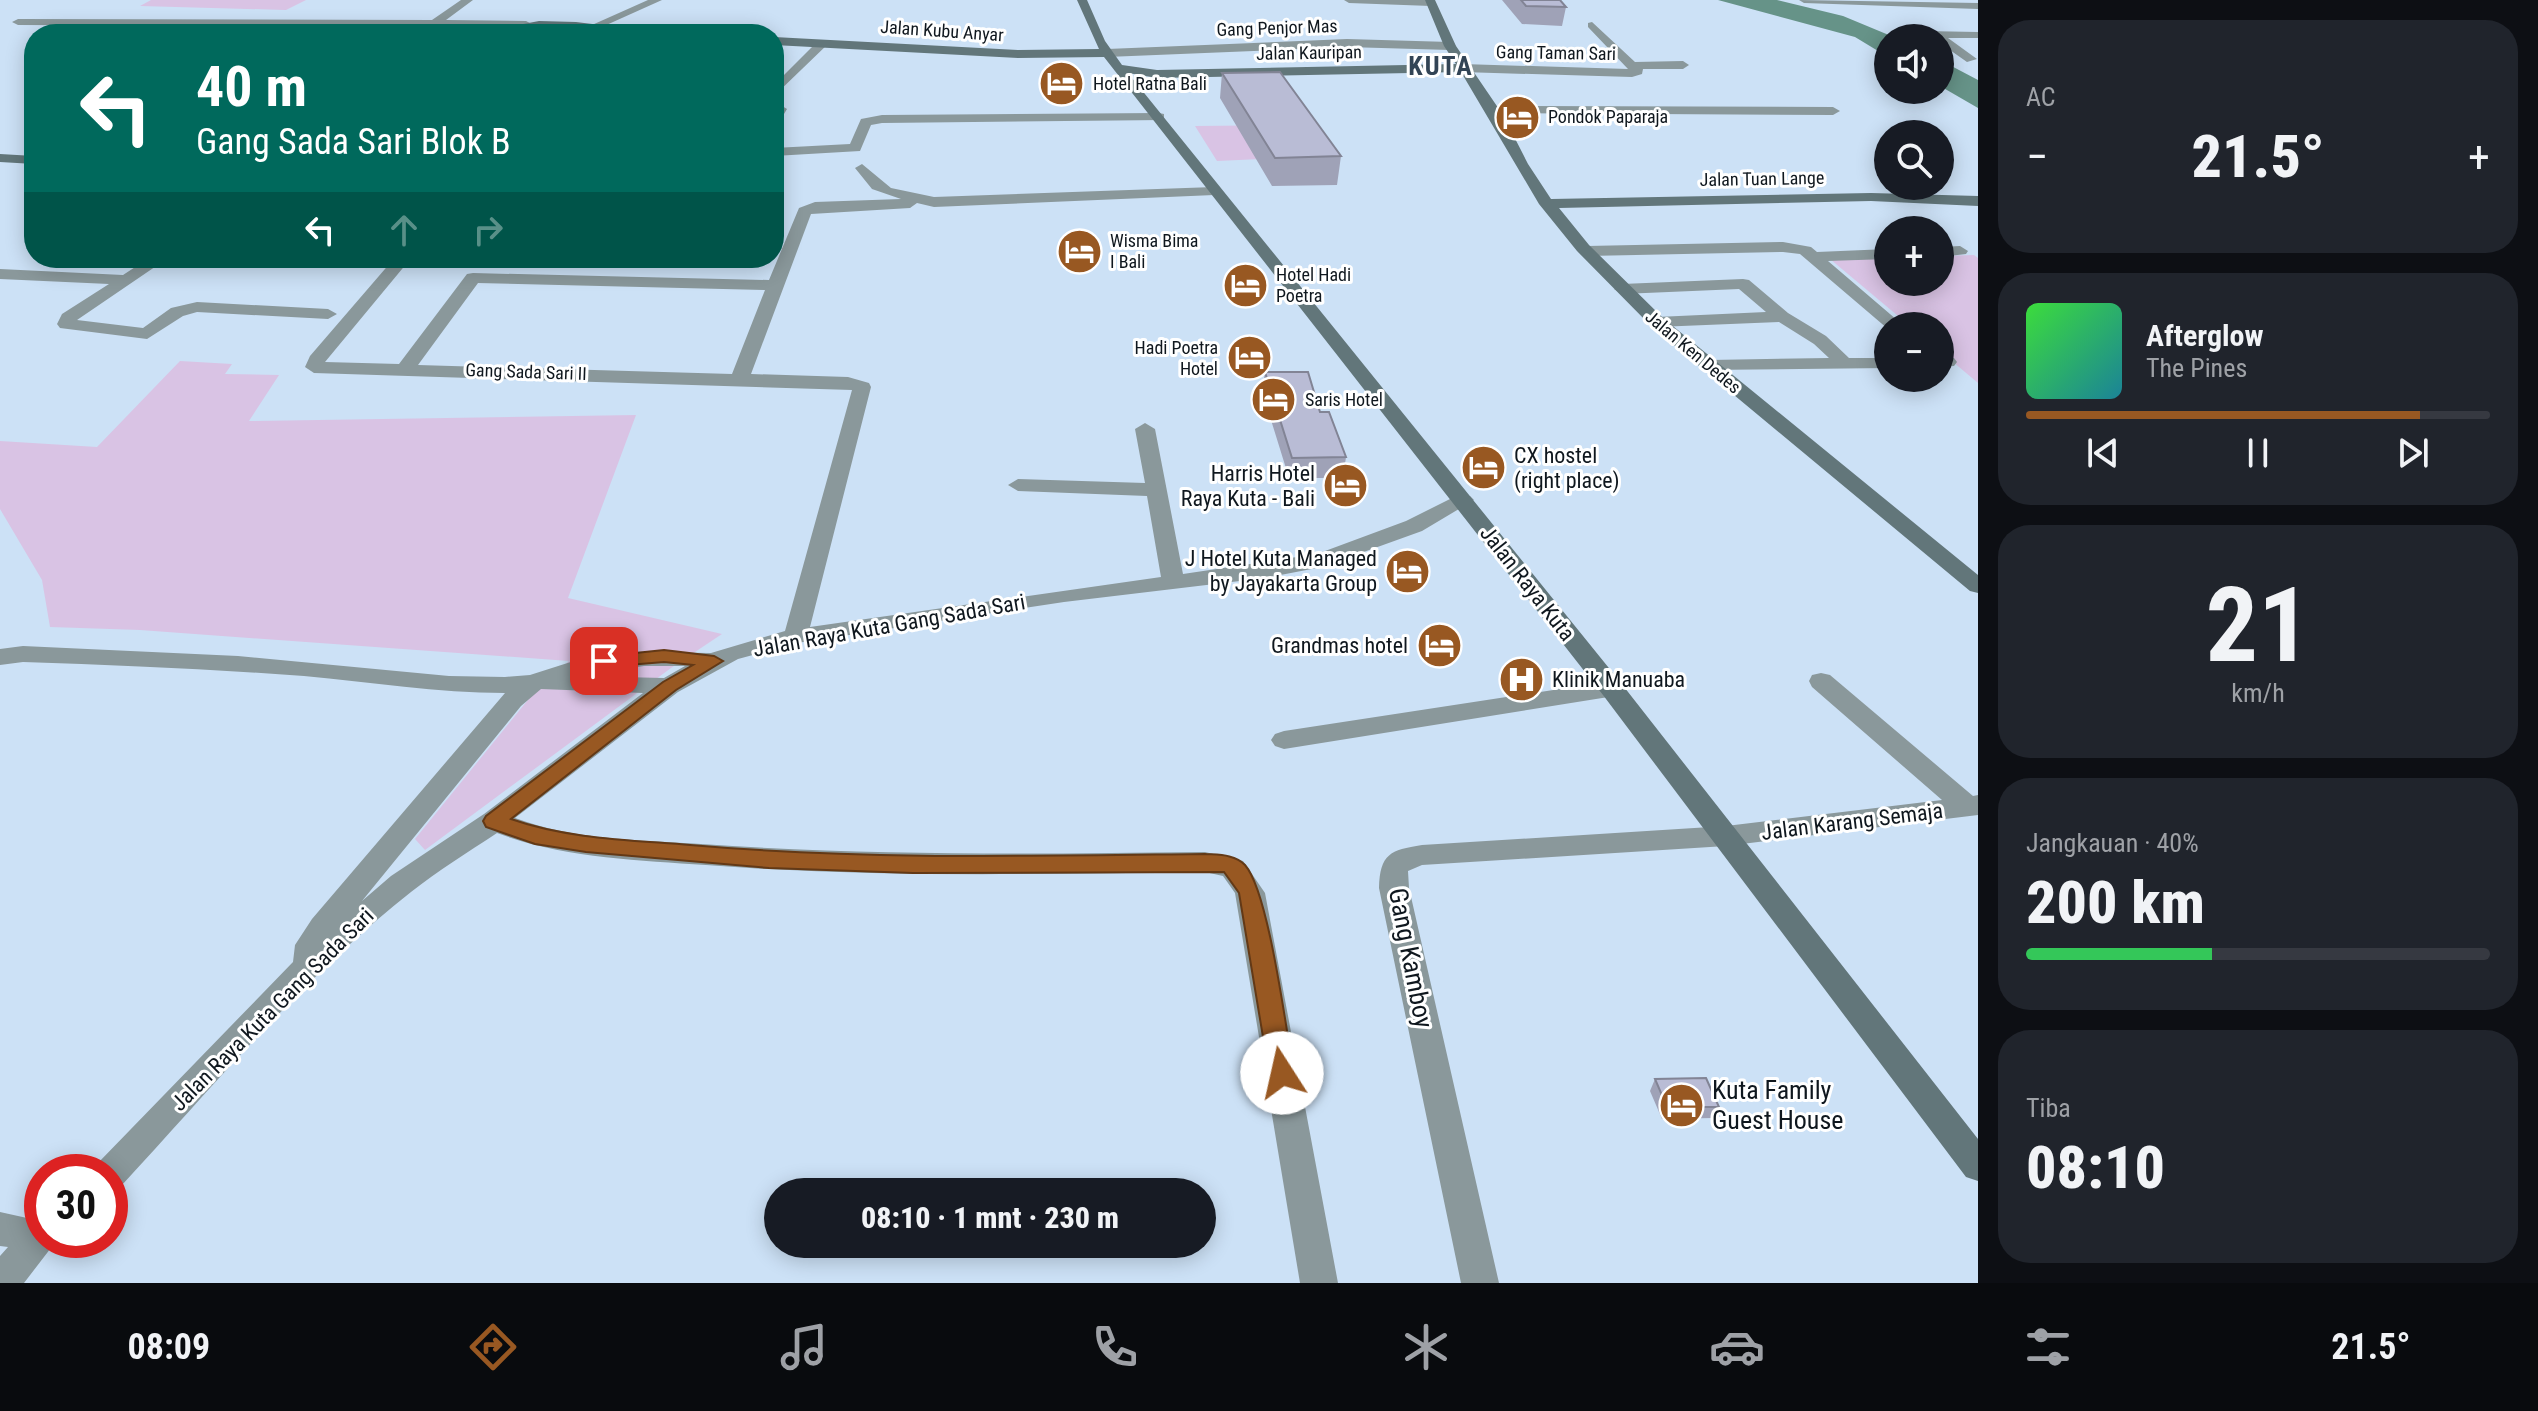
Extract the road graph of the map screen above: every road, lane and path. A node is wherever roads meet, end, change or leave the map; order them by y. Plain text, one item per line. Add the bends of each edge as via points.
1 (468, 0) edge
2 (657, 0) edge
3 (1082, 0) edge
4 (1349, 0) edge
5 (1804, 0) edge
6 (1431, 1) edge
7 (1978, 6) edge
8 (18, 22) dead end
9 (147, 23) junction
10 (435, 23) junction
11 (141, 24) edge
12 (526, 24) joint
13 (561, 24) edge
14 (601, 24) edge
15 (1592, 25) dead end
16 (1978, 35) edge
17 (784, 41) edge
18 (823, 43) junction
19 (1450, 46) junction
20 (1107, 53) junction
21 (1971, 59) dead end
22 (1683, 65) dead end
23 (1632, 66) junction
24 (1462, 68) junction
25 (1157, 74) junction
26 (1123, 75) junction
27 (784, 82) edge
28 (1492, 110) junction
29 (1833, 111) dead end
30 (1159, 117) junction
31 (784, 152) edge
32 (0, 158) edge
33 (24, 159) edge
34 (862, 168) dead end
35 (1214, 191) junction
36 (1978, 201) edge
37 (934, 202) junction
38 (1547, 204) junction
39 (784, 241) edge
40 (1587, 251) junction
41 (1954, 251) edge
42 (1960, 251) dead end
43 (1874, 255) edge
44 (1815, 257) junction
45 (145, 268) edge
46 (395, 268) edge
47 (779, 268) edge
48 (0, 274) edge
49 (128, 280) junction
50 (776, 285) junction
51 (1622, 289) junction
52 (1879, 312) edge
53 (328, 314) dead end
54 (1782, 317) junction
55 (1657, 322) junction
56 (1874, 363) edge
57 (1845, 364) junction
58 (1710, 366) junction
59 (405, 369) junction
60 (740, 378) junction
61 (1145, 429) dead end
62 (1018, 485) dead end
63 (1156, 490) junction
64 (1463, 500) junction
65 (1174, 584) junction
66 (1978, 586) edge
67 (796, 636) junction
68 (0, 657) edge
69 (714, 661) junction
70 (1821, 681) dead end
71 (533, 683) junction
72 (669, 686) junction
73 (1612, 689) junction
74 (1284, 740) dead end
75 (1973, 805) edge
76 (494, 821) junction
77 (1726, 836) junction
78 (307, 967) junction
79 (128, 1155) edge
80 (1978, 1166) edge
81 (0, 1229) edge
82 (24, 1233) edge
83 (24, 1255) edge
84 (1, 1283) edge
85 (1319, 1283) edge
86 (1480, 1283) edge

1 - 10 street
2 - 14 street
3 - 20 main road, Jalan Raya Kuta
4 - 6 street
5 - 7 street
6 - 19 main road, Jalan Ken Dedes
8 - 9 street
9 - 10 street
9 - 11 street
10 - 12 street
12 - 13 main road
15 - 23 street
16 - 21 street via 1930,34
17 - 18 main road, Jalan Kubu Anyar
18 - 20 main road, Jalan Kubu Anyar
18 - 27 street
19 - 20 street, Gang Penjor Mas via 1347,43
19 - 24 main road, Jalan Ken Dedes
20 - 26 main road, Jalan Raya Kuta
22 - 23 street, Gang Taman Sari
23 - 24 street, Gang Taman Sari via 1637,72
24 - 25 main road, Jalan Kauripan
24 - 28 main road, Jalan Ken Dedes
25 - 26 main road, Jalan Kauripan
25 - 26 main road, Jalan Kauripan
26 - 30 main road, Jalan Raya Kuta
28 - 29 street
28 - 38 main road, Jalan Ken Dedes
30 - 31 street via 882,119 866,122 855,148
30 - 35 main road, Jalan Raya Kuta
32 - 33 main road
34 - 37 street via 886,191
35 - 37 street
35 - 64 main road, Jalan Raya Kuta
36 - 38 main road, Jalan Tuan Lange via 1871,197
37 - 39 street via 815,207 804,211
38 - 40 main road, Jalan Ken Dedes
40 - 44 street via 1783,247
40 - 51 main road, Jalan Ken Dedes
41 - 42 street
43 - 44 street
44 - 52 street
45 - 49 street
46 - 59 street, Gang Sada Sari II via 314,365
47 - 50 street
48 - 49 street
49 - 53 street via 66,324 147,334 177,312 197,307
50 - 59 street via 473,278
50 - 60 street
51 - 54 street via 1743,284
51 - 55 main road, Jalan Ken Dedes
54 - 55 street
54 - 57 street via 1820,340
55 - 58 main road, Jalan Ken Dedes
56 - 57 street
57 - 58 street
58 - 66 main road, Jalan Ken Dedes
59 - 60 street, Gang Sada Sari II
60 - 67 street, Gang Sada Sari II via 862,387
61 - 63 street
62 - 63 street
63 - 65 street
64 - 65 street, Jalan Raya Kuta Gang Sada Sari via 1414,526 1322,560
64 - 73 main road, Jalan Raya Kuta
65 - 67 street, Jalan Raya Kuta Gang Sada Sari via 1064,595
67 - 69 street, Jalan Raya Kuta Gang Sada Sari
68 - 71 street via 215,662 458,685
69 - 71 street via 622,659 585,664
69 - 72 street, Jalan Raya Kuta Gang Sada Sari
70 - 75 street
71 - 72 street
71 - 78 street via 512,700 323,927 310,945
72 - 76 street, Jalan Raya Kuta Gang Sada Sari
73 - 74 street
73 - 77 main road, Jalan Raya Kuta
75 - 77 street, Jalan Karang Semaja
76 - 78 street, Jalan Raya Kuta Gang Sada Sari via 401,884
76 - 85 street via 535,836 586,844 769,860 1230,864 1250,893
77 - 80 main road, Jalan Raya Kuta
77 - 86 street, Gang Kamboy via 1422,855 1394,867 1394,888
78 - 79 street, Jalan Raya Kuta Gang Sada Sari
81 - 82 street
83 - 84 street

